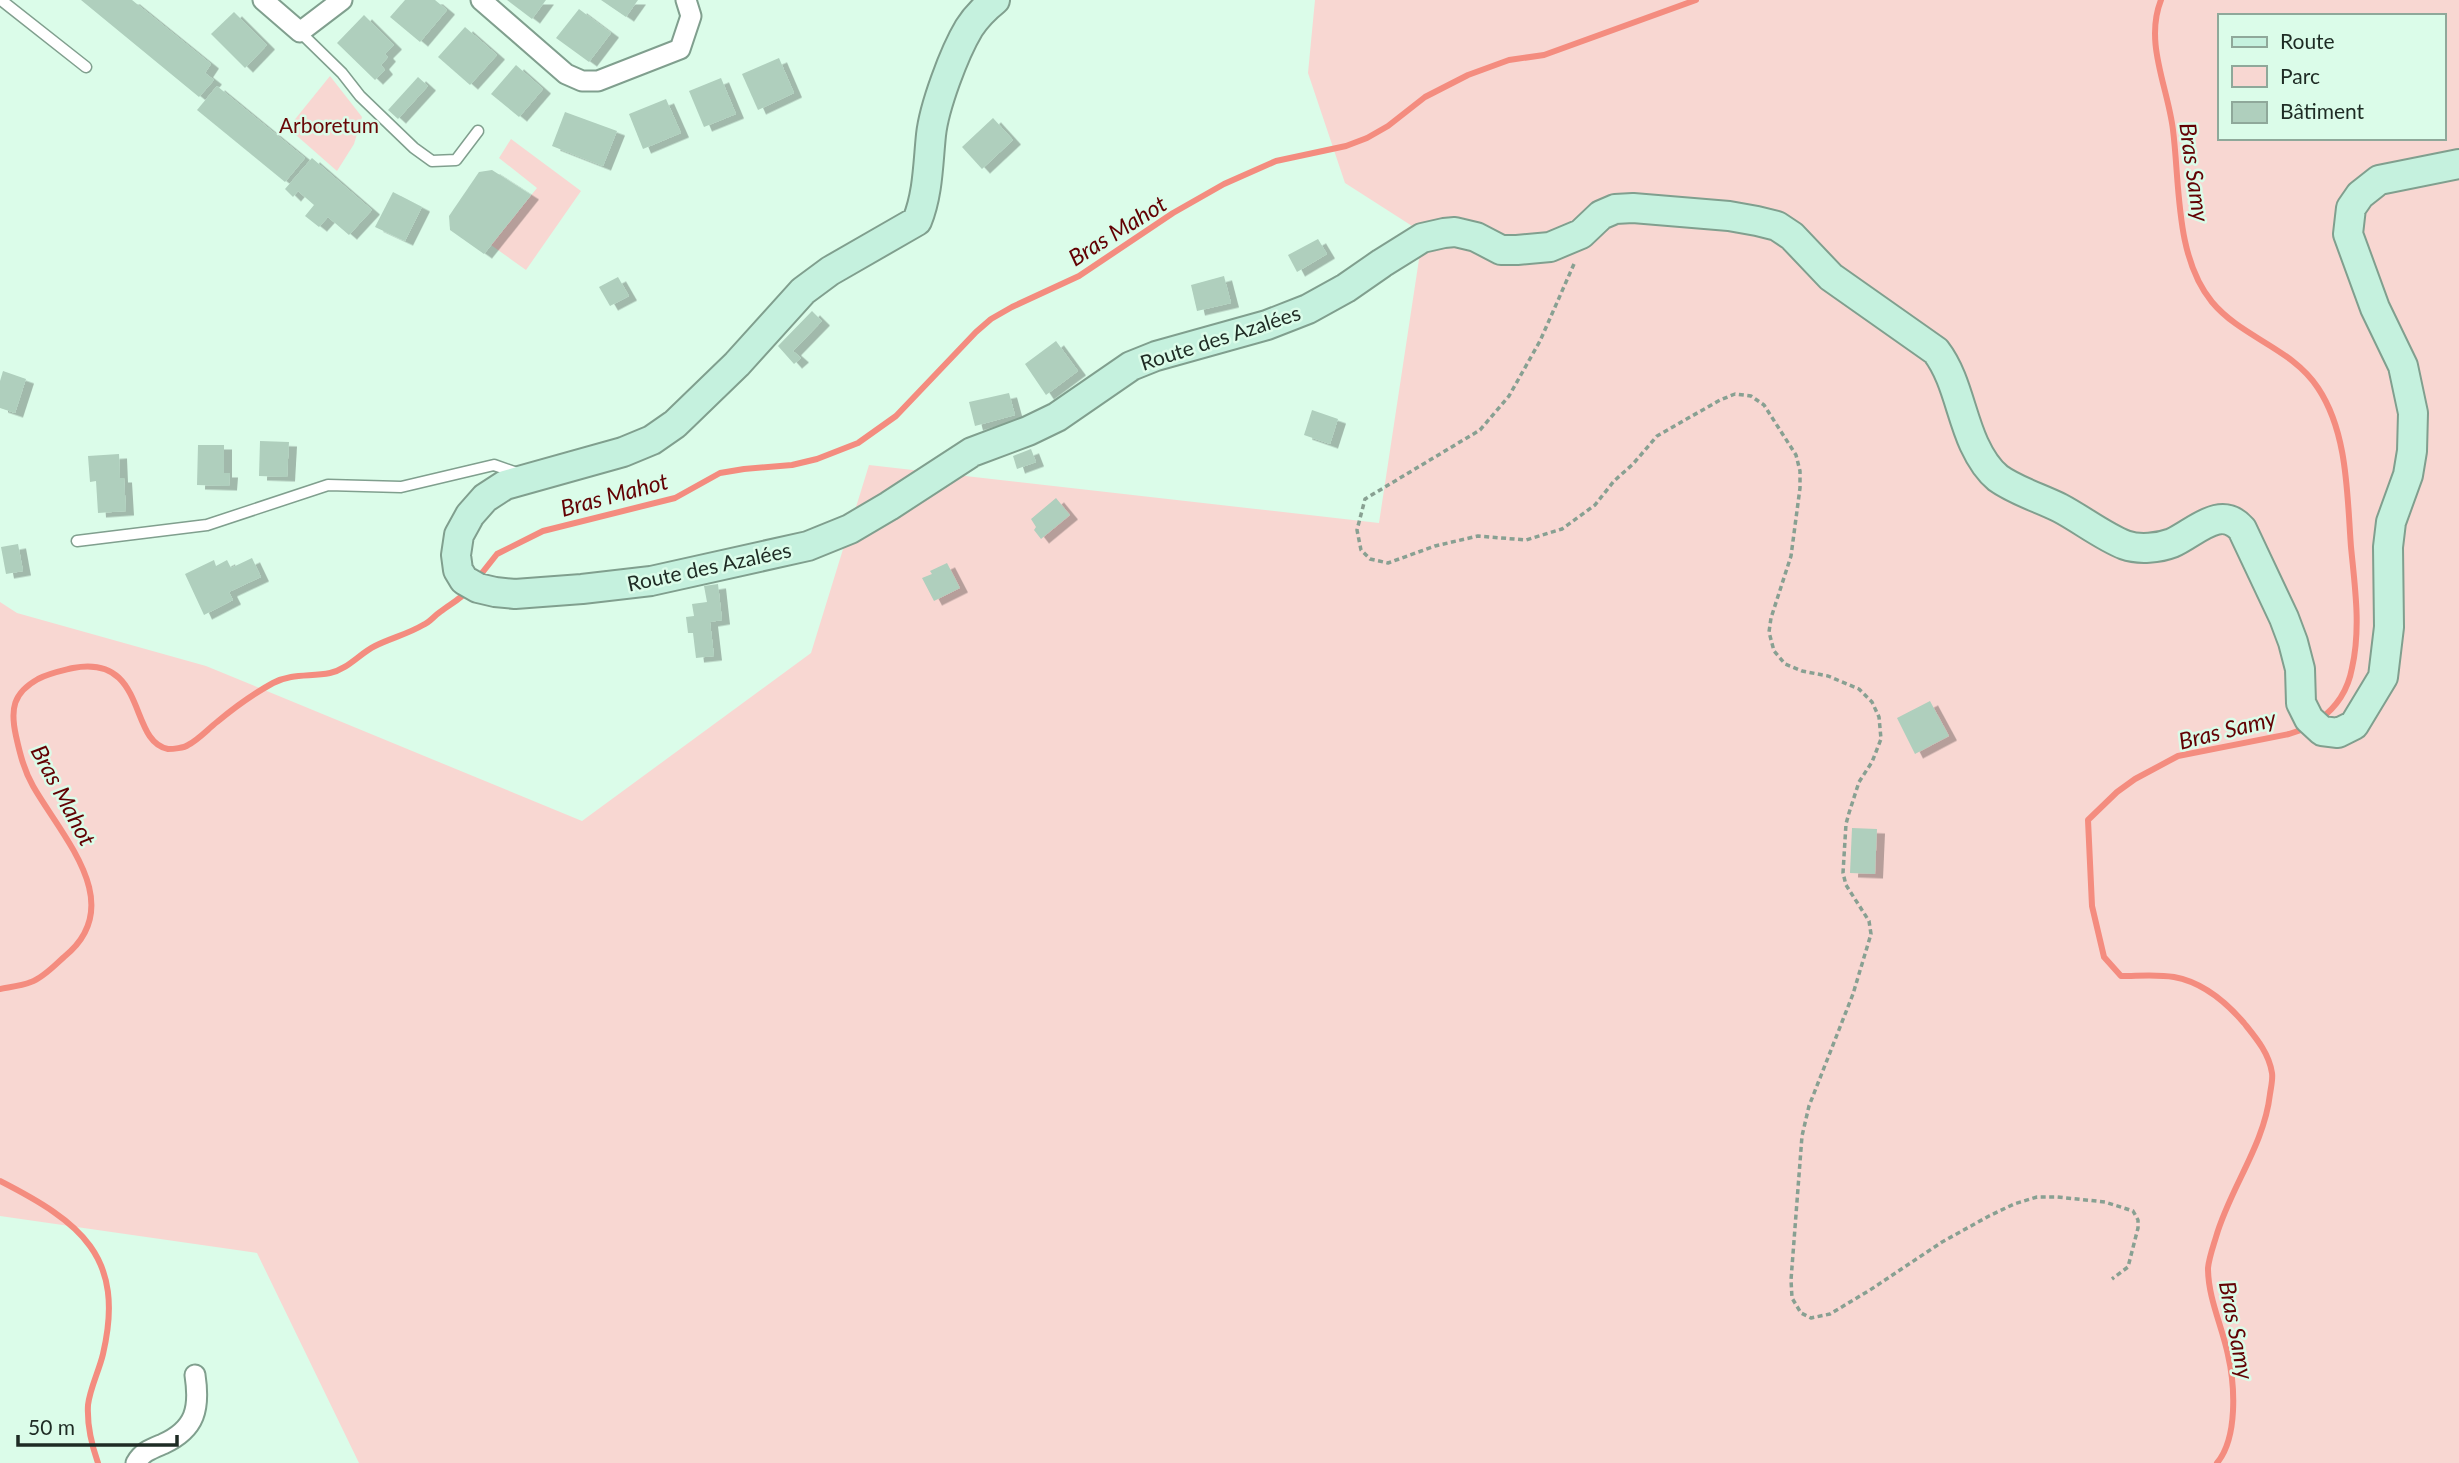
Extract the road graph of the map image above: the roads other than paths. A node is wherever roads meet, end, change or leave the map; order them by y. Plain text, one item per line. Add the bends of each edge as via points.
1 (1, 0) edge
2 (263, 0) edge
3 (342, 0) edge
4 (481, 0) edge
5 (686, 0) edge
6 (995, 0) edge
7 (300, 32) junction
8 (86, 66) dead end
9 (478, 131) dead end
10 (2459, 164) edge
11 (530, 479) junction
12 (77, 541) dead end
13 (195, 1375) dead end
14 (136, 1463) edge

1 - 8 lane
2 - 7 street
3 - 7 street
4 - 5 street via 566,74 582,81 598,81 680,49 691,16
6 - 11 main road, Route des Azalées via 970,26 944,86 931,131 926,187 917,221 803,291 737,364 652,440
7 - 9 lane via 360,96 432,161 456,160
10 - 11 main road, Route des Azalées via 2379,180 2351,208 2348,234 2375,308 2403,366 2413,413 2408,475 2391,522 2388,547 2384,677 2354,725 2338,733 2322,731 2301,703 2293,642 2236,522 2210,520 2171,543 2139,548 1999,479 1975,446 1947,364 1936,351 1831,277 1777,226 1729,216 1615,209 1581,234 1550,247 1517,250 1501,250 1455,232 1422,238 1308,309 1130,366 1057,417 972,452 850,529 808,546 651,581 515,593 478,588 464,580 456,555 459,535 470,515 505,485
11 - 12 lane via 494,465 401,487 328,485 207,525
13 - 14 street via 195,1416 176,1438 141,1454

